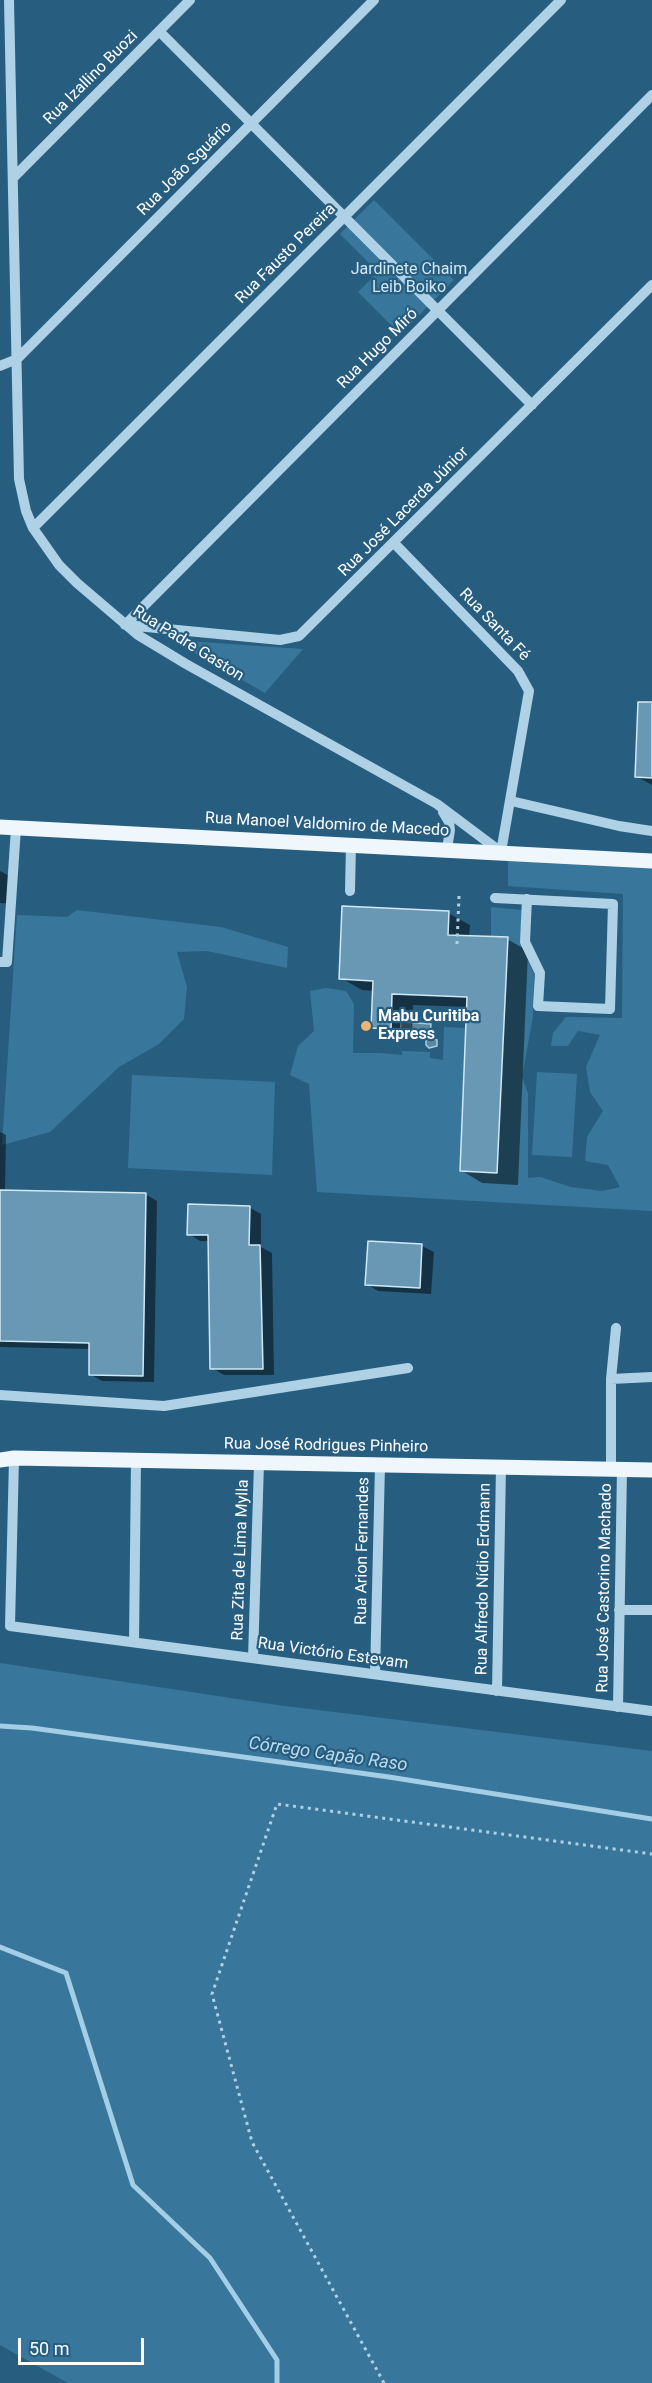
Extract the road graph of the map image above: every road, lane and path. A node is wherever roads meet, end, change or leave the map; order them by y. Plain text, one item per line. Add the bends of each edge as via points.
1 (9, 0) edge
2 (190, 0) edge
3 (374, 0) edge
4 (561, 0) edge
5 (159, 31) junction
6 (652, 95) edge
7 (252, 124) junction
8 (13, 178) junction
9 (344, 217) junction
10 (652, 285) edge
11 (437, 311) junction
12 (18, 359) junction
13 (0, 366) edge
14 (532, 405) junction
15 (33, 528) junction
16 (394, 543) junction
17 (125, 625) junction
18 (511, 801) junction
19 (437, 804) junction
20 (0, 827) edge
21 (16, 828) junction
22 (652, 831) edge
23 (351, 844) junction
24 (447, 849) junction
25 (501, 852) junction
26 (652, 861) edge
27 (350, 891) dead end
28 (459, 896) dead end
29 (495, 898) dead end
30 (528, 899) junction
31 (457, 944) dead end
32 (0, 962) edge
33 (616, 1328) dead end
34 (408, 1368) dead end
35 (652, 1377) edge
36 (611, 1379) junction
37 (0, 1395) edge
38 (5, 1459) edge
39 (136, 1461) junction
40 (258, 1463) junction
41 (380, 1465) junction
42 (501, 1467) junction
43 (616, 1469) junction
44 (652, 1470) edge
45 (619, 1610) junction
46 (652, 1610) edge
47 (134, 1642) junction
48 (253, 1658) junction
49 (375, 1674) junction
50 (498, 1691) junction
51 (618, 1707) junction
52 (652, 1711) edge
53 (652, 1854) edge
54 (384, 2383) edge

1 - 8 street, Rua Padre Gaston
2 - 5 street, Rua Izallino Buozi
3 - 7 street, Rua João Sguário
4 - 9 street, Rua Fausto Pereira
5 - 7 street
5 - 8 street, Rua Izallino Buozi
6 - 11 street, Rua Hugo Miró
7 - 9 street
7 - 12 street, Rua João Sguário
8 - 12 street, Rua Padre Gaston
9 - 11 street
9 - 15 street, Rua Fausto Pereira
10 - 14 street, Rua José Lacerda Júnior
11 - 14 street
11 - 17 street, Rua Hugo Miró
12 - 13 street
12 - 15 street, Rua Padre Gaston via 20,479
14 - 16 street, Rua José Lacerda Júnior
15 - 17 street, Rua Padre Gaston via 59,565
16 - 17 street, Rua José Lacerda Júnior via 307,631 290,639
16 - 18 street, Rua Santa Fé via 525,680 529,701
17 - 19 street, Rua Padre Gaston via 186,664
18 - 22 street
18 - 25 street, Rua Santa Fé
19 - 24 street via 449,822
19 - 25 street, Rua Padre Gaston
20 - 21 main road, Rua Manoel Valdomiro de Macedo
21 - 23 main road, Rua Manoel Valdomiro de Macedo
21 - 32 street via 7,962
23 - 24 main road, Rua Manoel Valdomiro de Macedo
23 - 27 street
24 - 25 main road, Rua Manoel Valdomiro de Macedo
25 - 26 main road, Rua Manoel Valdomiro de Macedo
28 - 31 path
29 - 30 street
30 - 30 street via 613,904 610,1009 538,1006 540,973 525,942
33 - 36 street, Rua José Castorino Machado
34 - 37 street via 164,1406
35 - 36 street
36 - 43 street, Rua José Castorino Machado
38 - 39 main road, Rua José Rodrigues Pinheiro
38 - 47 street, Rua Victório Estevam via 10,1626
39 - 40 main road, Rua José Rodrigues Pinheiro
39 - 47 street
40 - 41 main road, Rua José Rodrigues Pinheiro
40 - 48 street, Rua Zita de Lima Mylla
41 - 42 main road, Rua José Rodrigues Pinheiro
41 - 49 street, Rua Arion Fernandes
42 - 43 main road, Rua José Rodrigues Pinheiro
42 - 50 street, Rua Alfredo Nídio Erdmann
43 - 44 main road, Rua José Rodrigues Pinheiro
43 - 45 street, Rua José Castorino Machado
45 - 46 street
45 - 51 street, Rua José Castorino Machado
47 - 48 street, Rua Victório Estevam
48 - 49 street, Rua Victório Estevam
49 - 50 street, Rua Victório Estevam
50 - 51 street, Rua Victório Estevam
51 - 52 street, Rua Victório Estevam
53 - 54 path via 277,1804 212,1994 252,2142

